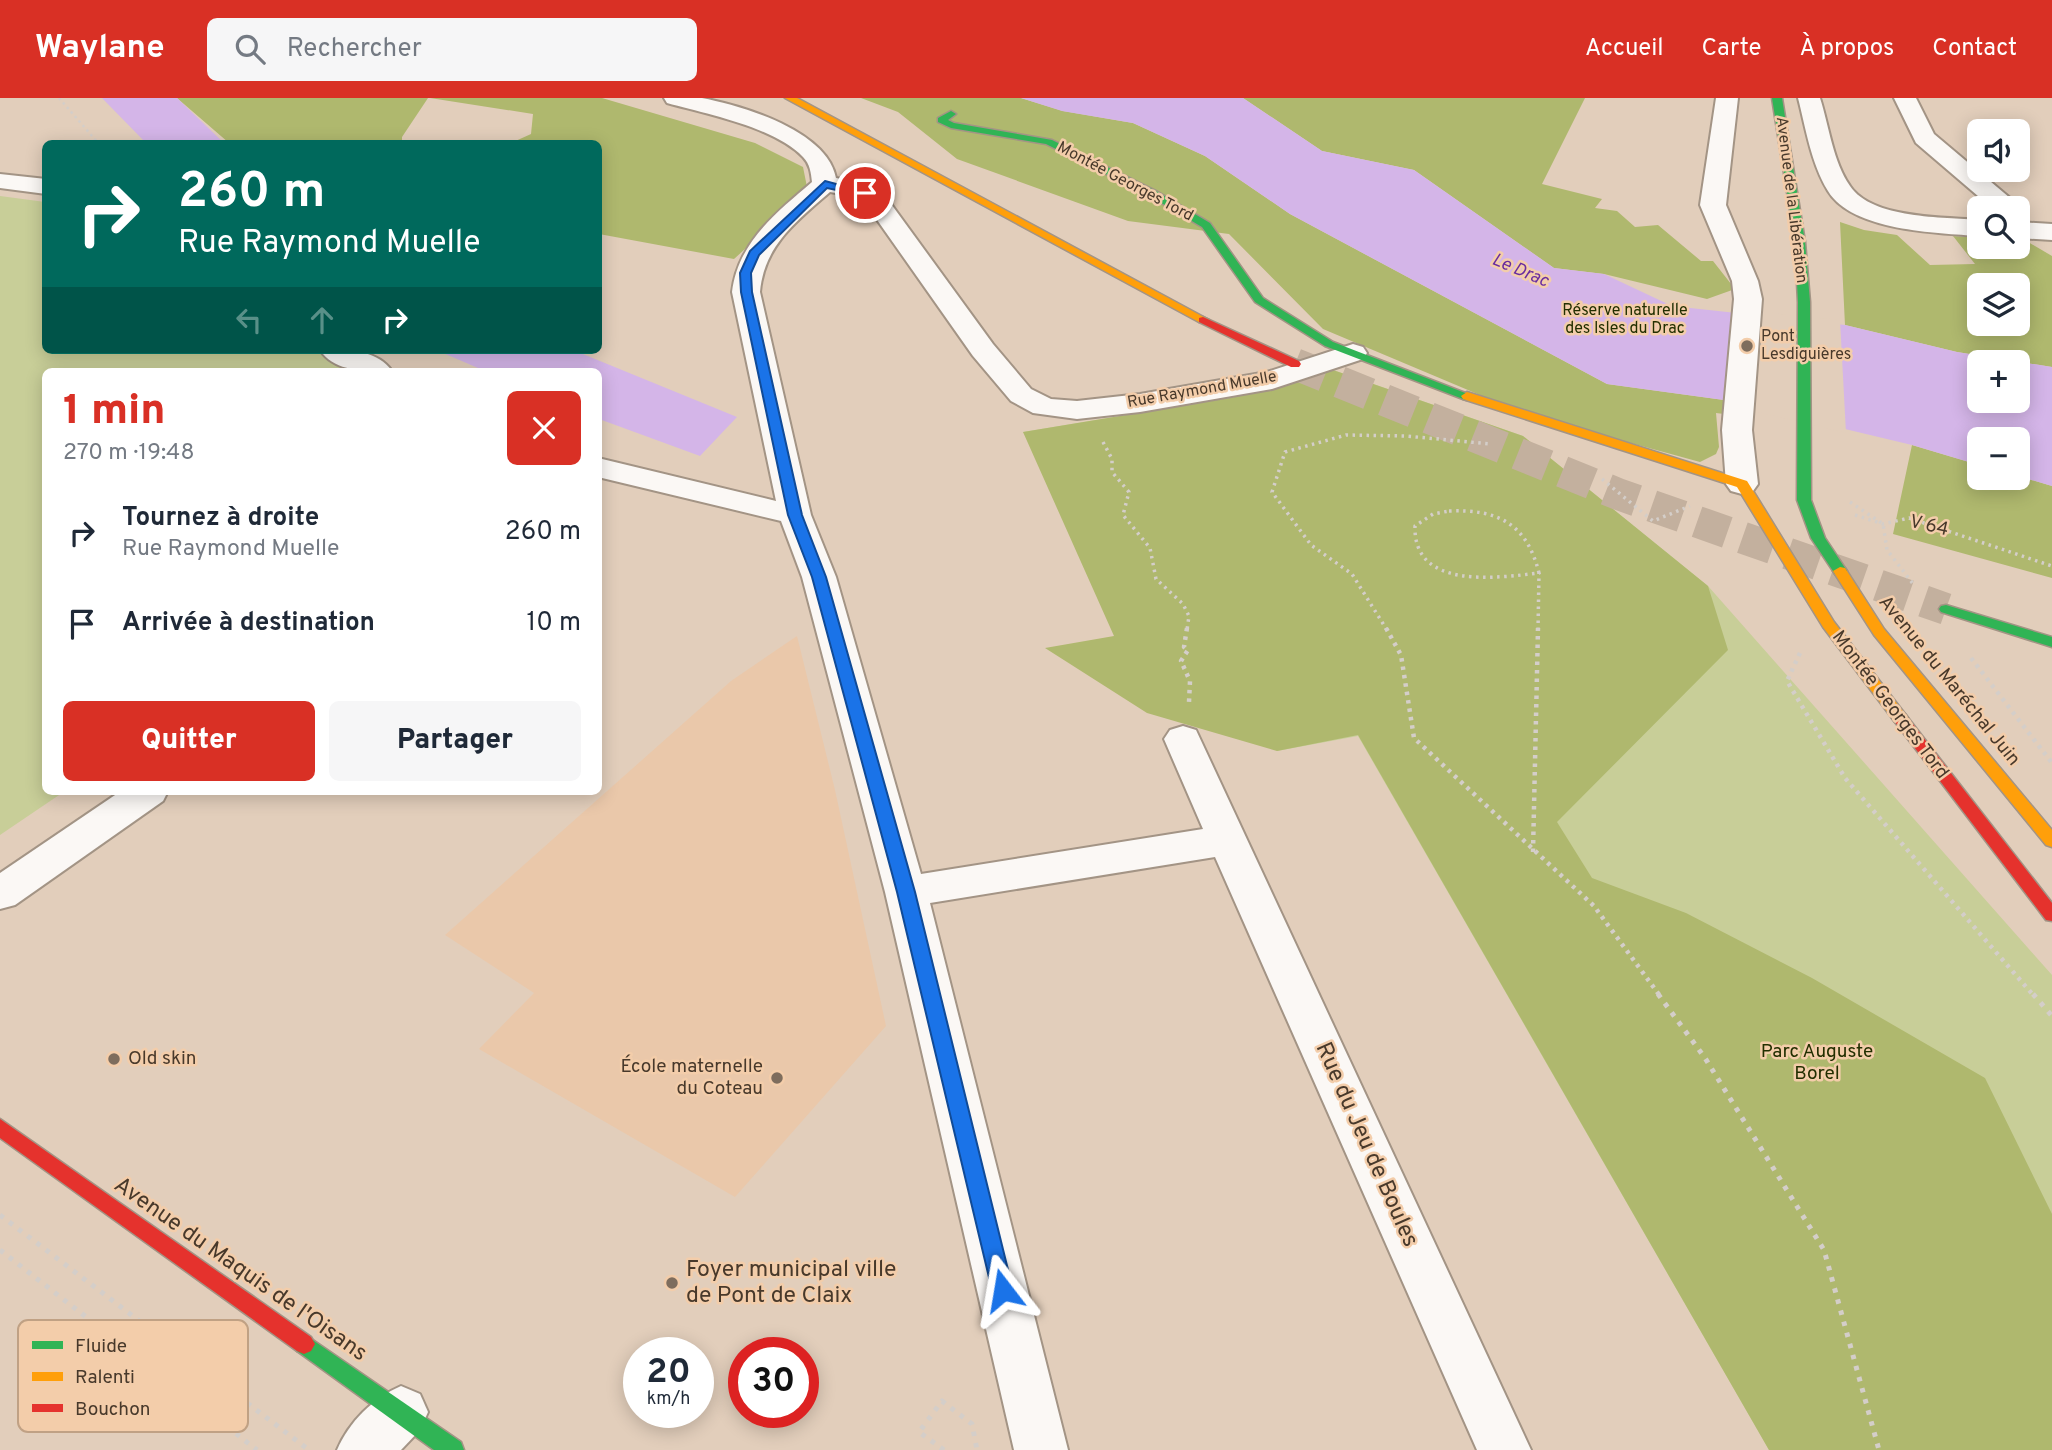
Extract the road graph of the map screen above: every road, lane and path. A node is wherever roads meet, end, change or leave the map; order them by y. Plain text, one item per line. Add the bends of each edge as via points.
1 (59, 98) edge
2 (675, 98) edge
3 (790, 98) edge
4 (1727, 98) edge
5 (1777, 98) edge
6 (1810, 98) edge
7 (1905, 98) edge
8 (951, 114) dead end
9 (96, 140) edge
10 (0, 181) edge
11 (825, 184) junction
12 (42, 186) edge
13 (1993, 196) edge
14 (1967, 227) edge
15 (1353, 353) junction
16 (342, 354) edge
17 (1295, 364) tunnel mouth
18 (371, 368) edge
19 (1077, 410) junction
20 (1503, 445) dead end
21 (1804, 462) joint
22 (602, 471) edge
23 (1590, 474) dead end
24 (1742, 484) junction
25 (1843, 498) dead end
26 (1804, 500) junction
27 (795, 515) junction
28 (1883, 523) junction
29 (2052, 566) edge
30 (1539, 573) junction
31 (1946, 609) tunnel mouth
32 (2052, 642) edge
33 (1803, 646) dead end
34 (1183, 739) joint
35 (143, 795) edge
36 (1228, 840) junction
37 (2052, 841) edge
38 (1533, 852) junction
39 (906, 892) junction
40 (0, 894) edge
41 (2052, 915) edge
42 (2052, 1016) edge
43 (0, 1127) edge
44 (0, 1215) edge
45 (0, 1250) edge
46 (90, 1320) edge
47 (138, 1320) edge
48 (248, 1404) edge
49 (401, 1412) junction
50 (234, 1432) edge
51 (257, 1450) edge
52 (309, 1450) edge
53 (365, 1450) edge
54 (453, 1450) edge
55 (944, 1450) edge
56 (977, 1450) edge
57 (1041, 1450) edge
58 (1504, 1450) edge
59 (1879, 1450) edge

1 - 9 path
2 - 11 street via 776,131 804,146 820,161
3 - 17 main road via 1153,296
4 - 24 street via 1713,205 1748,299 1737,430
5 - 21 main road, Avenue de la Libération via 1800,242
6 - 14 street via 1843,195 1899,220
7 - 13 street via 1924,138
8 - 15 main road, Montée Georges Tord via 941,120 1049,142 1206,225 1259,300 1329,344
10 - 12 street
11 - 19 street, Rue Raymond Muelle via 854,188 877,202 983,350 1021,395 1044,407
11 - 27 street via 754,253 746,273 746,292
15 - 19 street, Rue Raymond Muelle via 1272,380
15 - 24 main road via 1428,384
16 - 18 street
19 - 34 path via 1088,429 1102,438 1112,458 1112,472 1129,492 1123,514 1150,548 1156,579 1183,604 1189,616 1184,646 1188,650 1181,661 1191,682 1188,702 1201,708 1202,721
20 - 38 path via 1346,435 1285,452 1272,492 1311,545 1352,574 1370,598 1401,655 1415,738
21 - 26 main road, Avenue du Maréchal Juin
22 - 27 street
23 - 24 path via 1653,521
24 - 41 main road, Montée Georges Tord via 1828,624
25 - 28 path
26 - 28 path, V 64
26 - 37 main road, Avenue du Maréchal Juin via 1818,538 1879,632
27 - 39 street via 819,577
28 - 29 path, V 64 via 1909,518
30 - 30 path via 1493,578 1453,574 1427,561 1415,547 1415,526 1437,512 1496,516 1523,533
30 - 38 path
31 - 32 main road
33 - 42 path via 1787,681 1845,778
34 - 36 street, Rue du Jeu de Boules
35 - 40 street
36 - 39 street
36 - 58 street, Rue du Jeu de Boules
38 - 59 path via 1594,906 1705,1058 1824,1250
39 - 57 street
43 - 49 main road, Avenue du Maquis de l'Oisans
44 - 47 path
45 - 46 path
48 - 52 path
49 - 53 street
49 - 54 main road, Avenue du Maquis de l'Oisans
50 - 51 path
55 - 56 path via 919,1432 942,1401 972,1424

